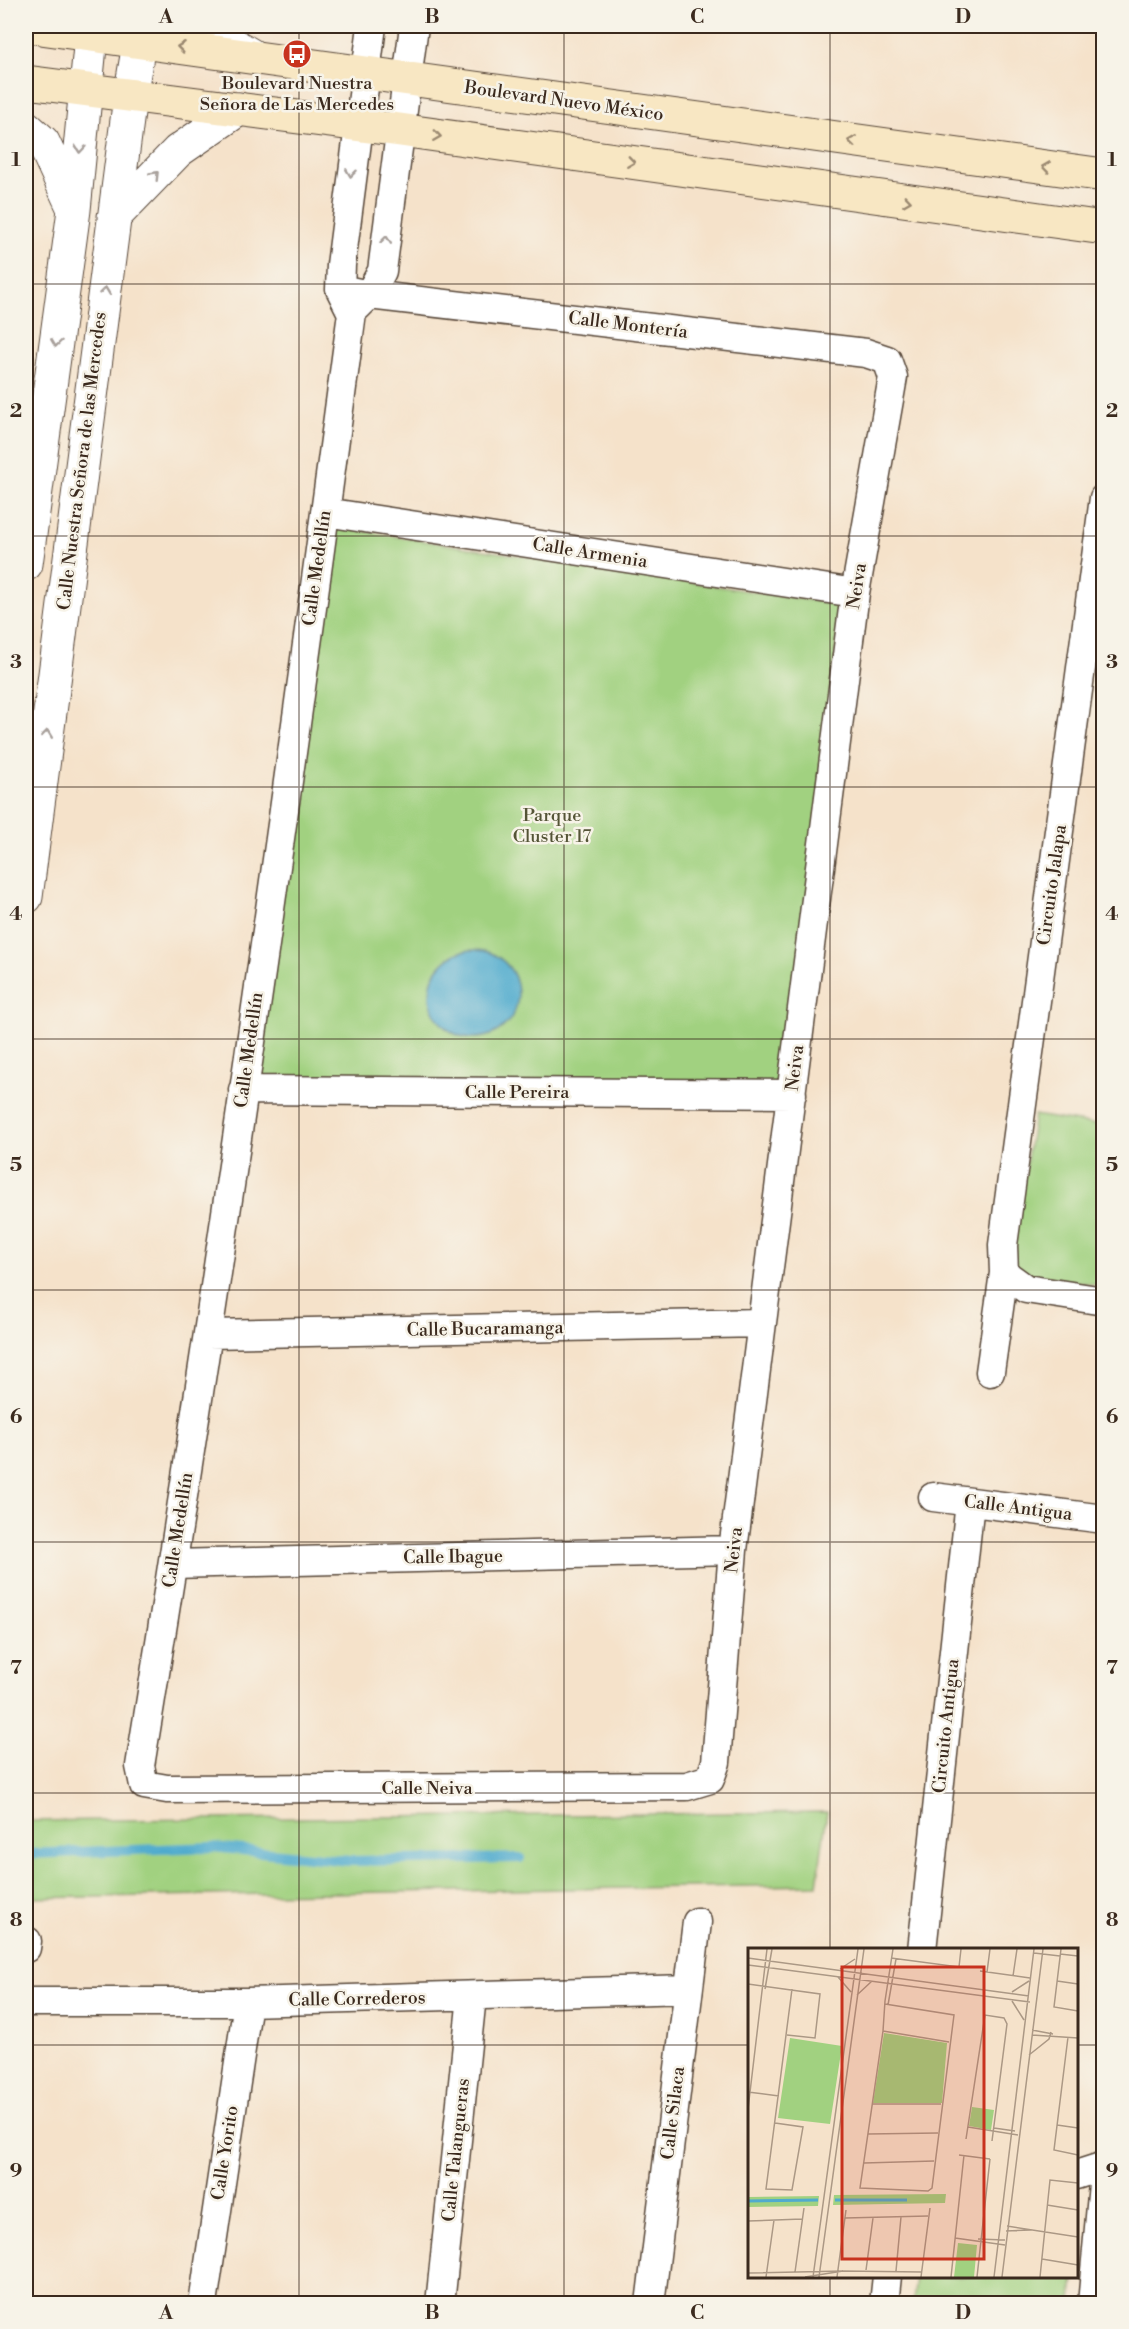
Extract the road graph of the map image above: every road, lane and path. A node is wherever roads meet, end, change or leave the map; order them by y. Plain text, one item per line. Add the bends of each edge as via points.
1 (26, 26) edge
2 (210, 26) edge
3 (372, 26) edge
4 (414, 26) edge
5 (91, 30) edge
6 (141, 33) edge
7 (251, 56) junction
8 (364, 74) junction
9 (407, 80) junction
10 (26, 82) edge
11 (84, 91) junction
12 (130, 97) junction
13 (239, 109) junction
14 (357, 126) junction
15 (26, 127) edge
16 (399, 130) junction
17 (1104, 175) edge
18 (74, 210) junction
19 (114, 217) junction
20 (1104, 228) edge
21 (353, 299) junction
22 (886, 360) joint
23 (1104, 498) edge
24 (325, 512) junction
25 (26, 564) edge
26 (855, 593) junction
27 (26, 897) edge
28 (243, 1090) junction
29 (792, 1094) junction
30 (1004, 1273) junction
31 (1104, 1301) edge
32 (762, 1323) junction
33 (208, 1334) junction
34 (990, 1372) dead end
35 (933, 1497) dead end
36 (970, 1502) junction
37 (1104, 1519) edge
38 (733, 1550) junction
39 (173, 1564) junction
40 (710, 1779) joint
41 (144, 1785) joint
42 (697, 1922) dead end
43 (922, 1948) edge
44 (688, 1989) junction
45 (472, 1996) junction
46 (26, 2002) edge
47 (248, 2002) junction
48 (1104, 2166) edge
49 (1104, 2173) edge
50 (1078, 2175) edge
51 (1093, 2204) edge
52 (887, 2278) edge
53 (203, 2304) edge
54 (440, 2304) edge
55 (650, 2304) edge
56 (884, 2304) edge
57 (1092, 2304) edge

1 - 5 main road, Boulevard Nuevo México
2 - 7 street via 215,34
3 - 8 street, Calle Medellín
4 - 9 street, Calle Medellín
5 - 6 main road, Boulevard Nuevo México
5 - 11 street
7 -> 6 main road, Boulevard Nuevo México
6 - 12 street, Calle Nuestra Señora de las Mercedes
7 - 8 main road, Boulevard Nuevo México
8 - 9 main road, Boulevard Nuevo México
8 - 14 street, Calle Medellín
9 - 16 street, Calle Medellín
17 -> 9 main road, Boulevard Nuevo México
10 - 11 main road
11 - 12 main road
11 -> 18 street
12 - 13 main road
12 - 19 street, Calle Nuestra Señora de las Mercedes
13 - 14 main road
19 -> 13 street via 178,151
14 - 16 main road
14 -> 21 street, Calle Medellín
15 - 18 street via 43,142
16 -> 20 main road
21 -> 16 street, Calle Medellín via 382,271
18 -> 25 street
27 -> 19 street, Calle Nuestra Señora de las Mercedes
21 - 22 street, Calle Montería via 866,352
21 - 24 street, Calle Medellín
22 - 26 street, Neiva via 893,377
23 - 30 street, Circuito Jalapa via 1003,1245
24 - 26 street, Calle Armenia
24 - 28 street, Calle Medellín
26 - 29 street, Neiva
28 - 29 street, Calle Pereira
28 - 33 street, Calle Medellín
29 - 32 street, Neiva
30 - 31 street via 1026,1289
30 - 34 street, Circuito Jalapa
32 - 33 street, Calle Bucaramanga
32 - 38 street, Neiva
33 - 39 street, Calle Medellín
35 - 36 street, Calle Antigua
36 - 37 street, Calle Antigua
36 - 43 street, Circuito Antigua
38 - 39 street, Calle Ibague
38 - 40 street, Neiva via 716,1762
39 - 41 street, Calle Medellín via 140,1766
40 - 41 street, Calle Neiva via 675,1786 167,1789
42 - 44 street, Calle Silaca
44 - 45 street, Calle Correderos
44 - 55 street, Calle Silaca
45 - 47 street, Calle Correderos
45 - 54 street, Calle Talangueras
46 - 47 street, Calle Correderos
47 - 53 street, Calle Yorito
48 - 50 street
49 - 51 street
51 - 57 street
52 - 56 street

